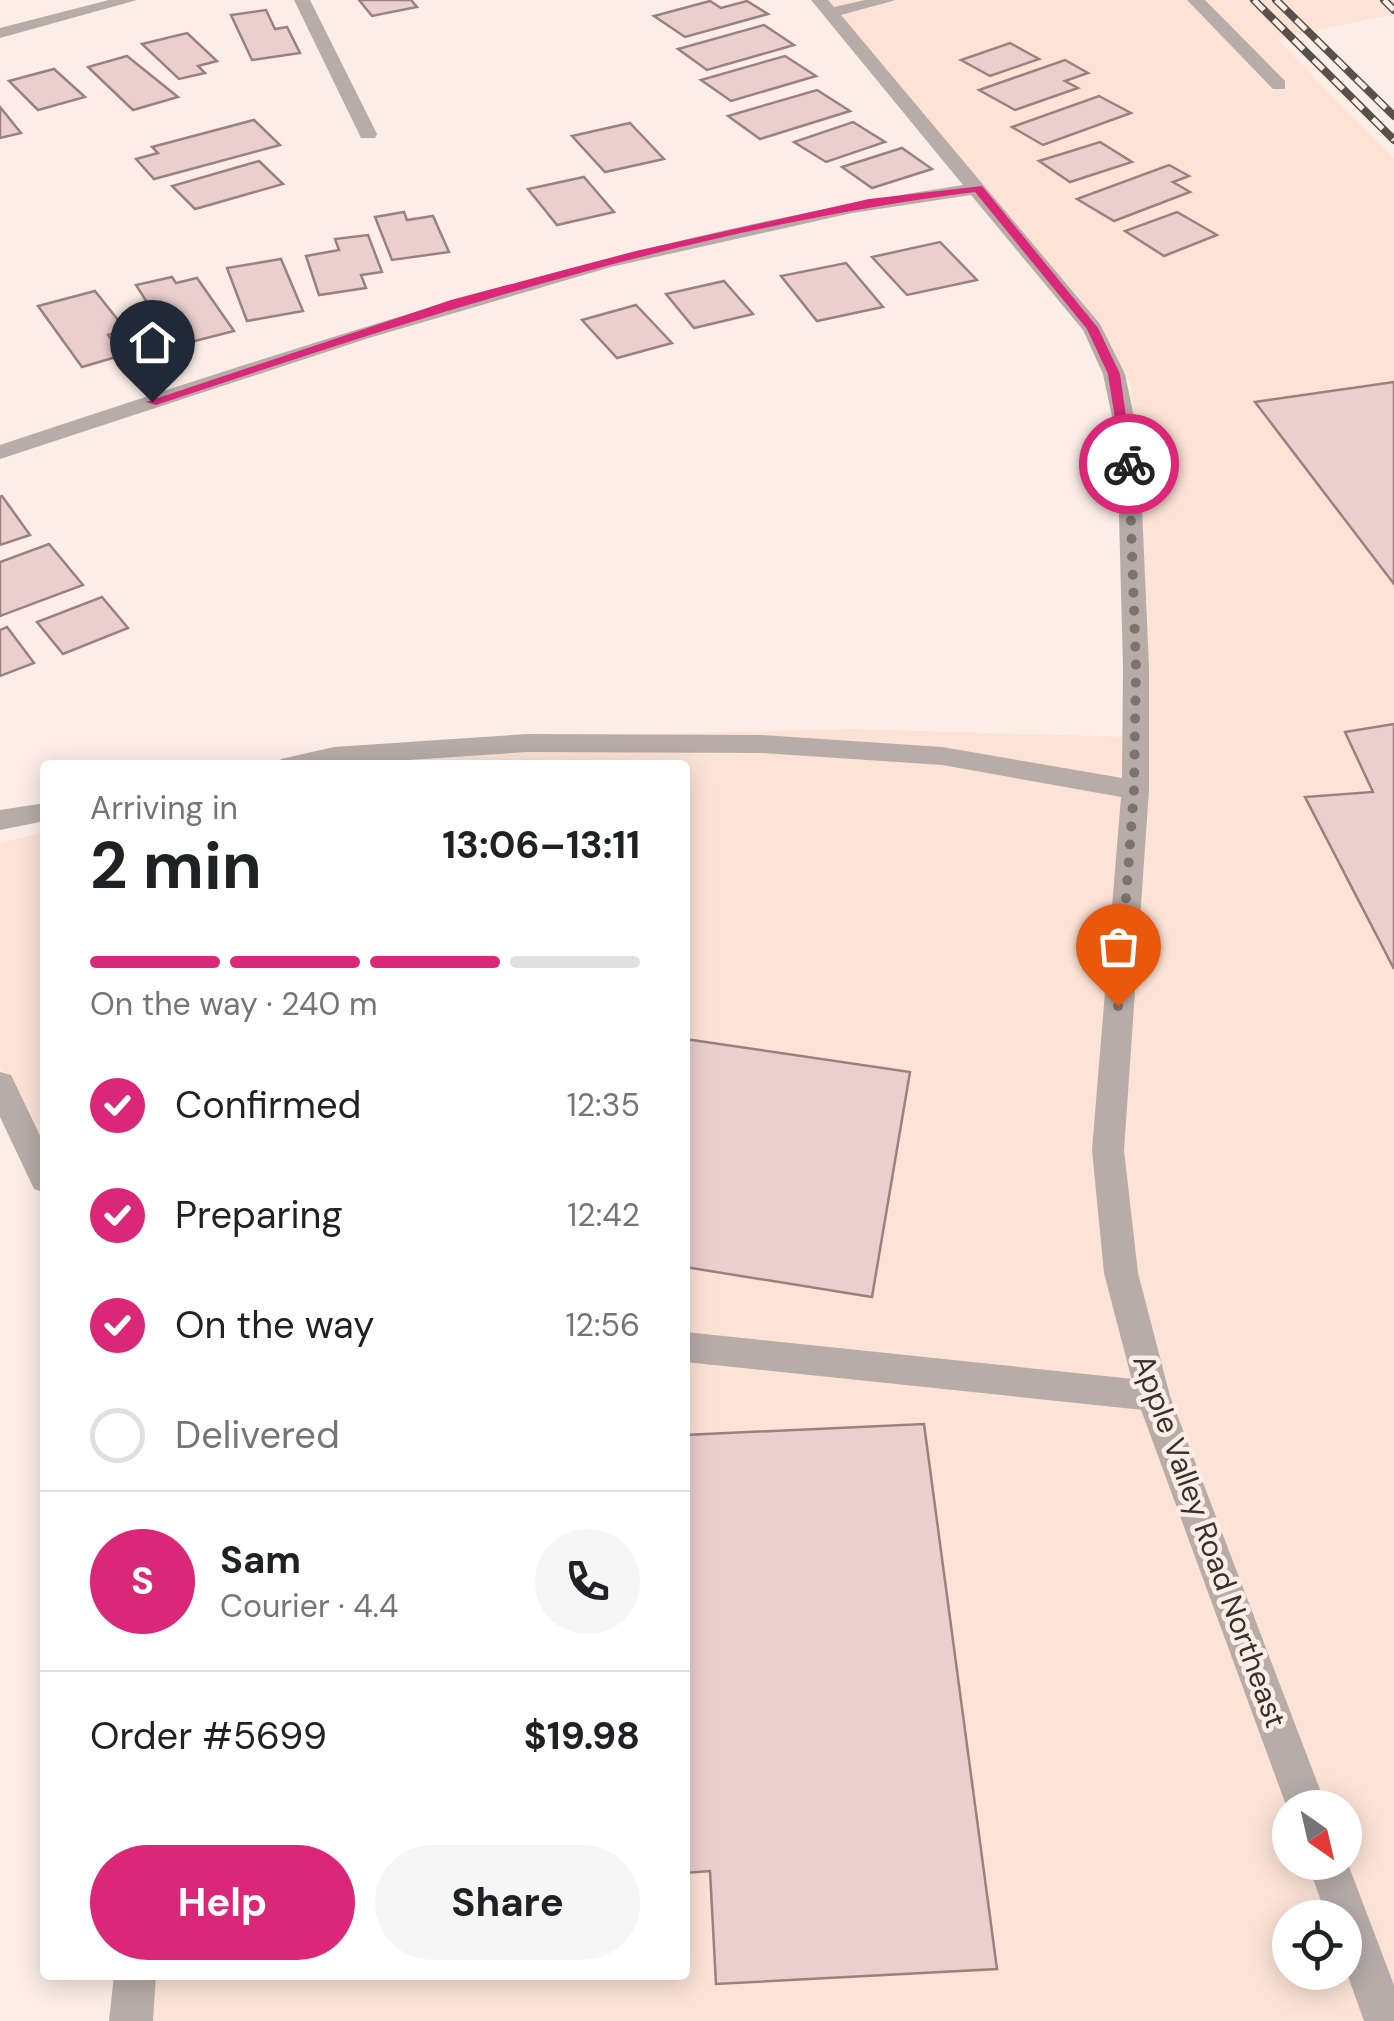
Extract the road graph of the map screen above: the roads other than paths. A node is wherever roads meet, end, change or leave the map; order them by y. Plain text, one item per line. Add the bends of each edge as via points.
1 (129, 0) edge
2 (302, 0) edge
3 (888, 0) edge
4 (1195, 0) edge
5 (824, 6) edge
6 (0, 33) edge
7 (1279, 85) dead end
8 (368, 134) dead end
9 (978, 188) junction
10 (0, 452) edge
11 (314, 760) edge
12 (1134, 790) junction
13 (40, 813) edge
14 (0, 820) edge
15 (0, 1084) edge
16 (40, 1169) edge
17 (690, 1348) edge
18 (1152, 1396) junction
19 (1300, 1790) edge
20 (1334, 1880) edge
21 (135, 1980) edge
22 (131, 2021) edge
23 (1386, 2021) edge

1 - 6 street
2 - 8 street
3 - 5 street
4 - 7 street
5 - 9 street, Apple Valley Road Northeast
9 - 10 street via 770,221 492,293
9 - 12 street, Apple Valley Road Northeast via 1092,328 1114,374 1128,441
11 - 12 street via 527,743 761,744 942,756
12 - 18 street, Apple Valley Road Northeast via 1108,1150 1121,1273
13 - 14 street
15 - 16 street
17 - 18 street
18 - 19 street, Apple Valley Road Northeast
20 - 23 street
21 - 22 street

